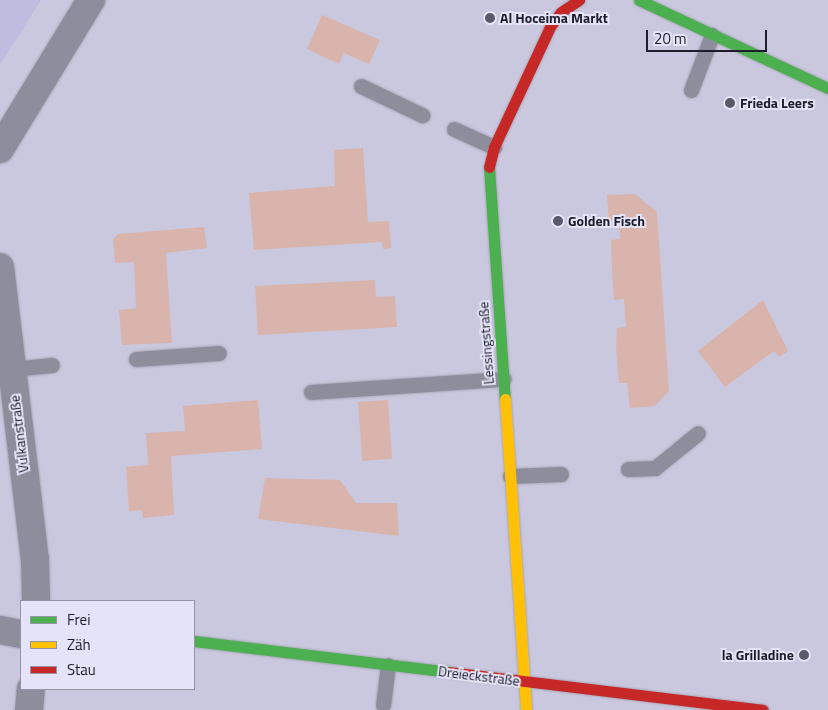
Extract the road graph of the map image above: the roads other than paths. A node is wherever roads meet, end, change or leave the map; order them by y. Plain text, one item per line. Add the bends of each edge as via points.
1 (91, 0) edge
2 (580, 0) edge
3 (639, 0) edge
4 (712, 35) junction
5 (362, 86) dead end
6 (828, 88) edge
7 (691, 90) dead end
8 (422, 115) dead end
9 (454, 130) dead end
10 (494, 147) junction
11 (0, 149) edge
12 (0, 267) edge
13 (219, 353) dead end
14 (136, 359) dead end
15 (52, 365) dead end
16 (12, 369) junction
17 (504, 379) junction
18 (311, 392) dead end
19 (698, 433) dead end
20 (628, 469) dead end
21 (561, 474) dead end
22 (510, 476) junction
23 (36, 600) edge
24 (0, 630) edge
25 (20, 634) edge
26 (195, 641) edge
27 (388, 665) junction
28 (524, 681) junction
29 (31, 690) edge
30 (383, 705) dead end
31 (29, 710) edge
32 (526, 710) edge
33 (763, 710) edge

1 - 11 street
2 - 10 street, Lessingstraße via 561,12 551,25
3 - 4 street
4 - 6 street
4 - 7 lane
5 - 8 lane
9 - 10 lane
10 - 17 street, Lessingstraße via 489,167
12 - 16 street, Vulkanstraße
13 - 14 lane
15 - 16 lane
16 - 23 street, Vulkanstraße via 35,560
17 - 18 lane
17 - 22 street, Lessingstraße
19 - 20 lane via 655,468
21 - 22 lane
22 - 28 street, Lessingstraße
24 - 25 street
26 - 27 street, Dreieckstraße
27 - 28 street, Dreieckstraße
27 - 30 lane
28 - 32 street, Lessingstraße
28 - 33 street, Dreieckstraße
29 - 31 street

